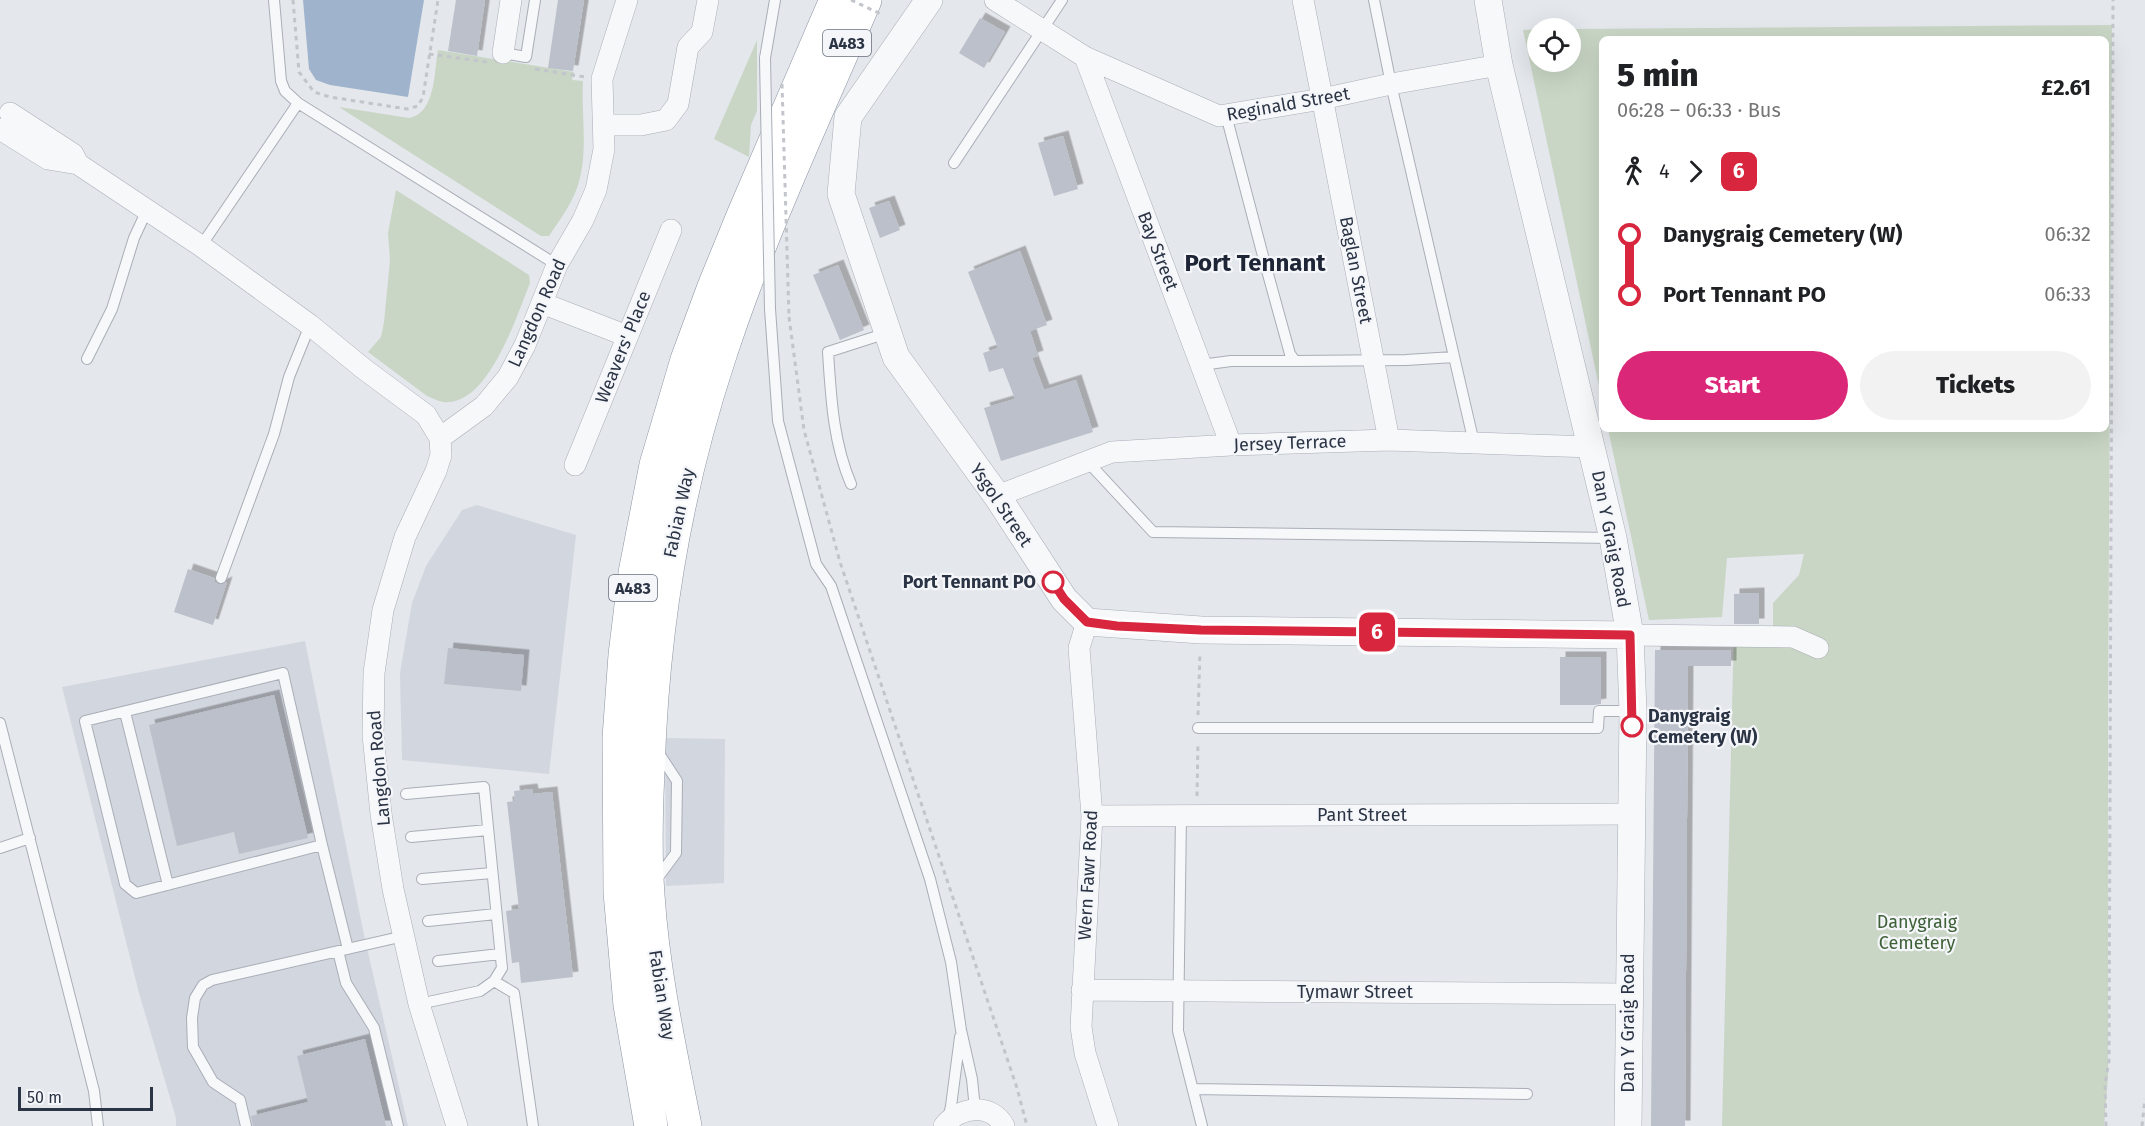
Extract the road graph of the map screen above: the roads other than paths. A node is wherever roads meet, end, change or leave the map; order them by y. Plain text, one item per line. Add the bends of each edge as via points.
1 (274, 0) edge
2 (511, 0) edge
3 (517, 0) edge
4 (627, 0) edge
5 (708, 0) edge
6 (775, 0) edge
7 (836, 0) edge
8 (929, 0) edge
9 (995, 0) edge
10 (1062, 0) edge
11 (1303, 0) edge
12 (1374, 0) edge
13 (1488, 0) edge
14 (535, 1) edge
15 (874, 8) edge
16 (1042, 29) junction
17 (503, 53) joint
18 (1085, 57) junction
19 (1498, 65) junction
20 (1391, 84) junction
21 (1322, 99) junction
22 (298, 103) junction
23 (1226, 115) junction
24 (3, 117) edge
25 (604, 125) junction
26 (954, 163) dead end
27 (147, 210) junction
28 (671, 230) dead end
29 (201, 246) junction
30 (557, 265) junction
31 (542, 303) junction
32 (310, 325) junction
33 (887, 333) junction
34 (627, 336) junction
35 (1454, 357) junction
36 (87, 359) dead end
37 (1374, 360) junction
38 (1296, 361) junction
39 (1201, 365) junction
40 (440, 438) junction
41 (1389, 440) junction
42 (1474, 443) junction
43 (1231, 445) junction
44 (1592, 447) junction
45 (1087, 461) junction
46 (575, 465) dead end
47 (851, 484) dead end
48 (997, 496) junction
49 (1613, 538) junction
50 (221, 578) dead end
51 (1087, 622) junction
52 (1630, 635) junction
53 (1818, 648) dead end
54 (1633, 711) junction
55 (124, 712) junction
56 (0, 723) edge
57 (1198, 728) dead end
58 (406, 794) dead end
59 (1631, 814) junction
60 (1092, 816) junction
61 (1181, 816) junction
62 (488, 830) junction
63 (411, 837) dead end
64 (30, 838) junction
65 (322, 845) junction
66 (0, 848) edge
67 (492, 873) junction
68 (422, 879) dead end
69 (168, 885) junction
70 (496, 914) junction
71 (428, 921) dead end
72 (404, 936) junction
73 (343, 950) junction
74 (500, 954) junction
75 (438, 961) dead end
76 (494, 981) junction
77 (1082, 990) junction
78 (1179, 991) junction
79 (1628, 994) junction
80 (419, 1004) junction
81 (961, 1030) junction
82 (1192, 1089) junction
83 (1527, 1094) dead end
84 (975, 1109) junction
85 (946, 1124) edge
86 (98, 1126) edge
87 (246, 1126) edge
88 (398, 1126) edge
89 (457, 1126) edge
90 (533, 1126) edge
91 (651, 1126) edge
92 (685, 1126) edge
93 (1004, 1126) edge
94 (1108, 1126) edge
95 (1202, 1126) edge
96 (1628, 1126) edge

1 - 22 lane via 280,81
2 - 17 street
3 - 14 lane
4 - 25 street, Langdon Road via 602,79
5 - 25 street via 702,32 688,47 678,104 666,120
6 - 81 lane, bridge via 765,58 770,309 778,421 816,564 831,586 930,879 951,962
7 - 91 highway, Fabian Way / A483 via 743,216 687,360 656,465 635,573 619,738 620,892 630,1005
8 - 33 street, Ysgol Street via 848,117 841,194
9 - 16 street, Reginald Street
10 - 16 lane
11 - 21 street, Baglan Street
12 - 20 lane
13 - 19 street, Dan Y Graig Road
14 - 17 lane via 526,57
15 - 92 highway, Fabian Way / A483 via 756,255 718,361 692,451 669,558 649,736 648,895 660,991
16 - 18 street, Reginald Street
16 - 26 lane
18 - 23 street, Reginald Street via 1219,116
18 - 39 street, Bay Street
19 - 20 street, Reginald Street
19 - 44 street, Dan Y Graig Road
20 - 21 street, Reginald Street
20 - 35 lane
21 - 23 street, Reginald Street
21 - 37 street, Baglan Street
22 - 29 lane
22 - 30 lane
23 - 38 lane via 1290,354
24 - 27 street via 48,159 78,164
25 - 30 street, Langdon Road via 596,190
27 - 29 street
27 - 36 lane via 112,309
28 - 34 street, Weavers' Place
29 - 32 street
30 - 31 street, Langdon Road
31 - 34 street
31 - 40 street, Langdon Road via 508,377 484,405
32 - 40 street via 426,415
32 - 50 lane
33 - 47 lane via 828,352 835,432
33 - 48 street, Ysgol Street via 896,357
34 - 46 street, Weavers' Place
35 - 37 lane
35 - 42 lane
37 - 38 lane
37 - 41 street, Baglan Street
38 - 39 lane
39 - 43 street, Bay Street
40 - 72 street, Langdon Road via 441,455 405,537 383,610 374,673 373,735 379,792
41 - 42 street, Jersey Terrace
41 - 43 street, Jersey Terrace
42 - 44 street, Jersey Terrace
43 - 45 street, Jersey Terrace via 1112,452
44 - 49 street, Dan Y Graig Road
45 - 48 street, Jersey Terrace
45 - 49 lane via 1153,532
48 - 51 street, Ysgol Street via 1064,599
49 - 52 street, Dan Y Graig Road
51 - 52 street via 1201,630
51 - 60 street, Wern Fawr Road via 1079,648
52 - 53 street via 1793,637
52 - 54 street, Dan Y Graig Road
54 - 57 lane via 1599,711 1598,728
54 - 59 street, Dan Y Graig Road
55 - 65 lane via 283,673
55 - 69 lane
55 - 69 lane via 85,721 123,873 126,884 136,893
56 - 64 lane
58 - 62 lane via 484,786
59 - 61 street, Pant Street
59 - 79 street, Dan Y Graig Road
60 - 61 street, Pant Street
60 - 77 street, Wern Fawr Road
61 - 78 lane
62 - 63 lane
62 - 67 lane
64 - 66 lane
64 - 86 lane via 94,1091
65 - 69 lane
65 - 73 lane
67 - 68 lane
67 - 70 lane
70 - 71 lane
70 - 74 lane
72 - 73 lane
72 - 80 street, Langdon Road
73 - 87 lane via 212,980 195,998 193,1047 213,1082 240,1100
73 - 88 lane via 346,983 374,1028
74 - 75 lane
74 - 76 lane via 502,968
76 - 80 lane via 480,991
76 - 90 lane via 514,993
77 - 78 street, Tymawr Street
77 - 94 street, Wern Fawr Road via 1085,1053
78 - 79 street, Tymawr Street
78 - 82 lane via 1178,1031
79 - 96 street, Dan Y Graig Road
80 - 89 street, Langdon Road
81 - 84 lane
81 - 85 lane
82 - 83 lane
82 - 95 lane
84 - 85 street via 955,1115
84 - 93 street via 993,1114

